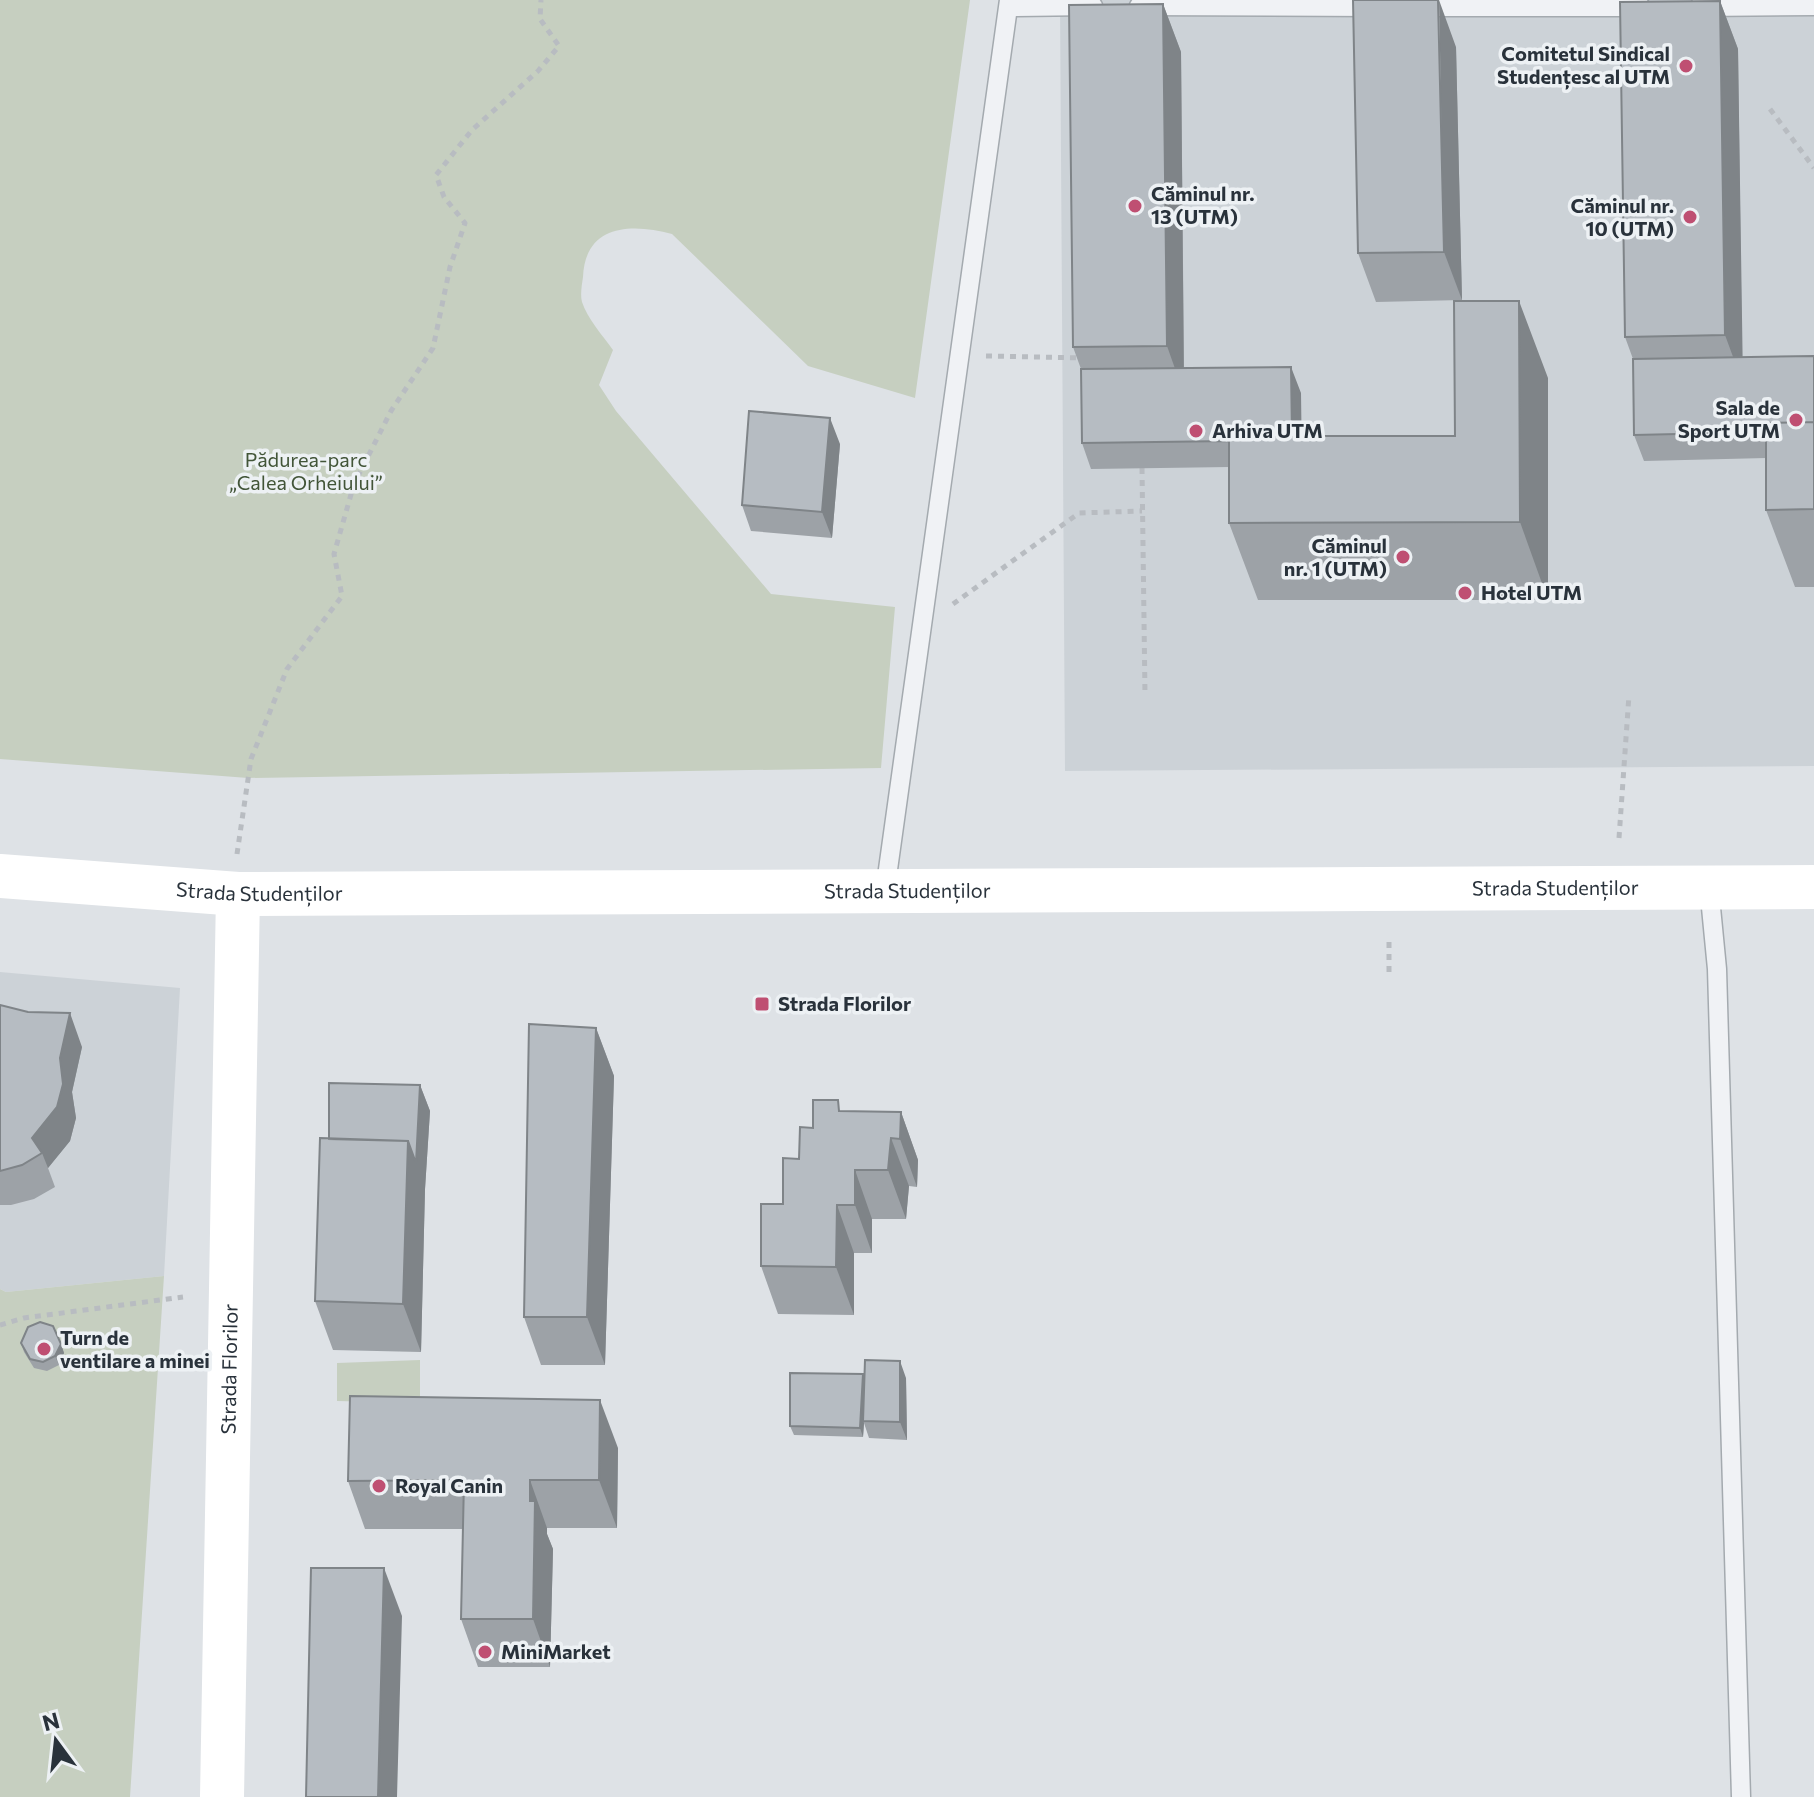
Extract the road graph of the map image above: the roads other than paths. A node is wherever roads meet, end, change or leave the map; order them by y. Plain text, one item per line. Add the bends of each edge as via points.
1 (1009, 3) edge
2 (1814, 6) edge
3 (237, 874) junction
4 (0, 876) edge
5 (1709, 887) junction
6 (1814, 887) edge
7 (885, 891) junction
8 (222, 1797) edge
9 (1741, 1797) edge

1 - 2 lane
1 - 7 lane
3 - 4 main road, Strada Studenților
3 - 7 main road, Strada Studenților
3 - 8 main road, Strada Florilor
5 - 6 main road, Strada Studenților
5 - 7 main road, Strada Studenților
5 - 9 lane via 1718,985

